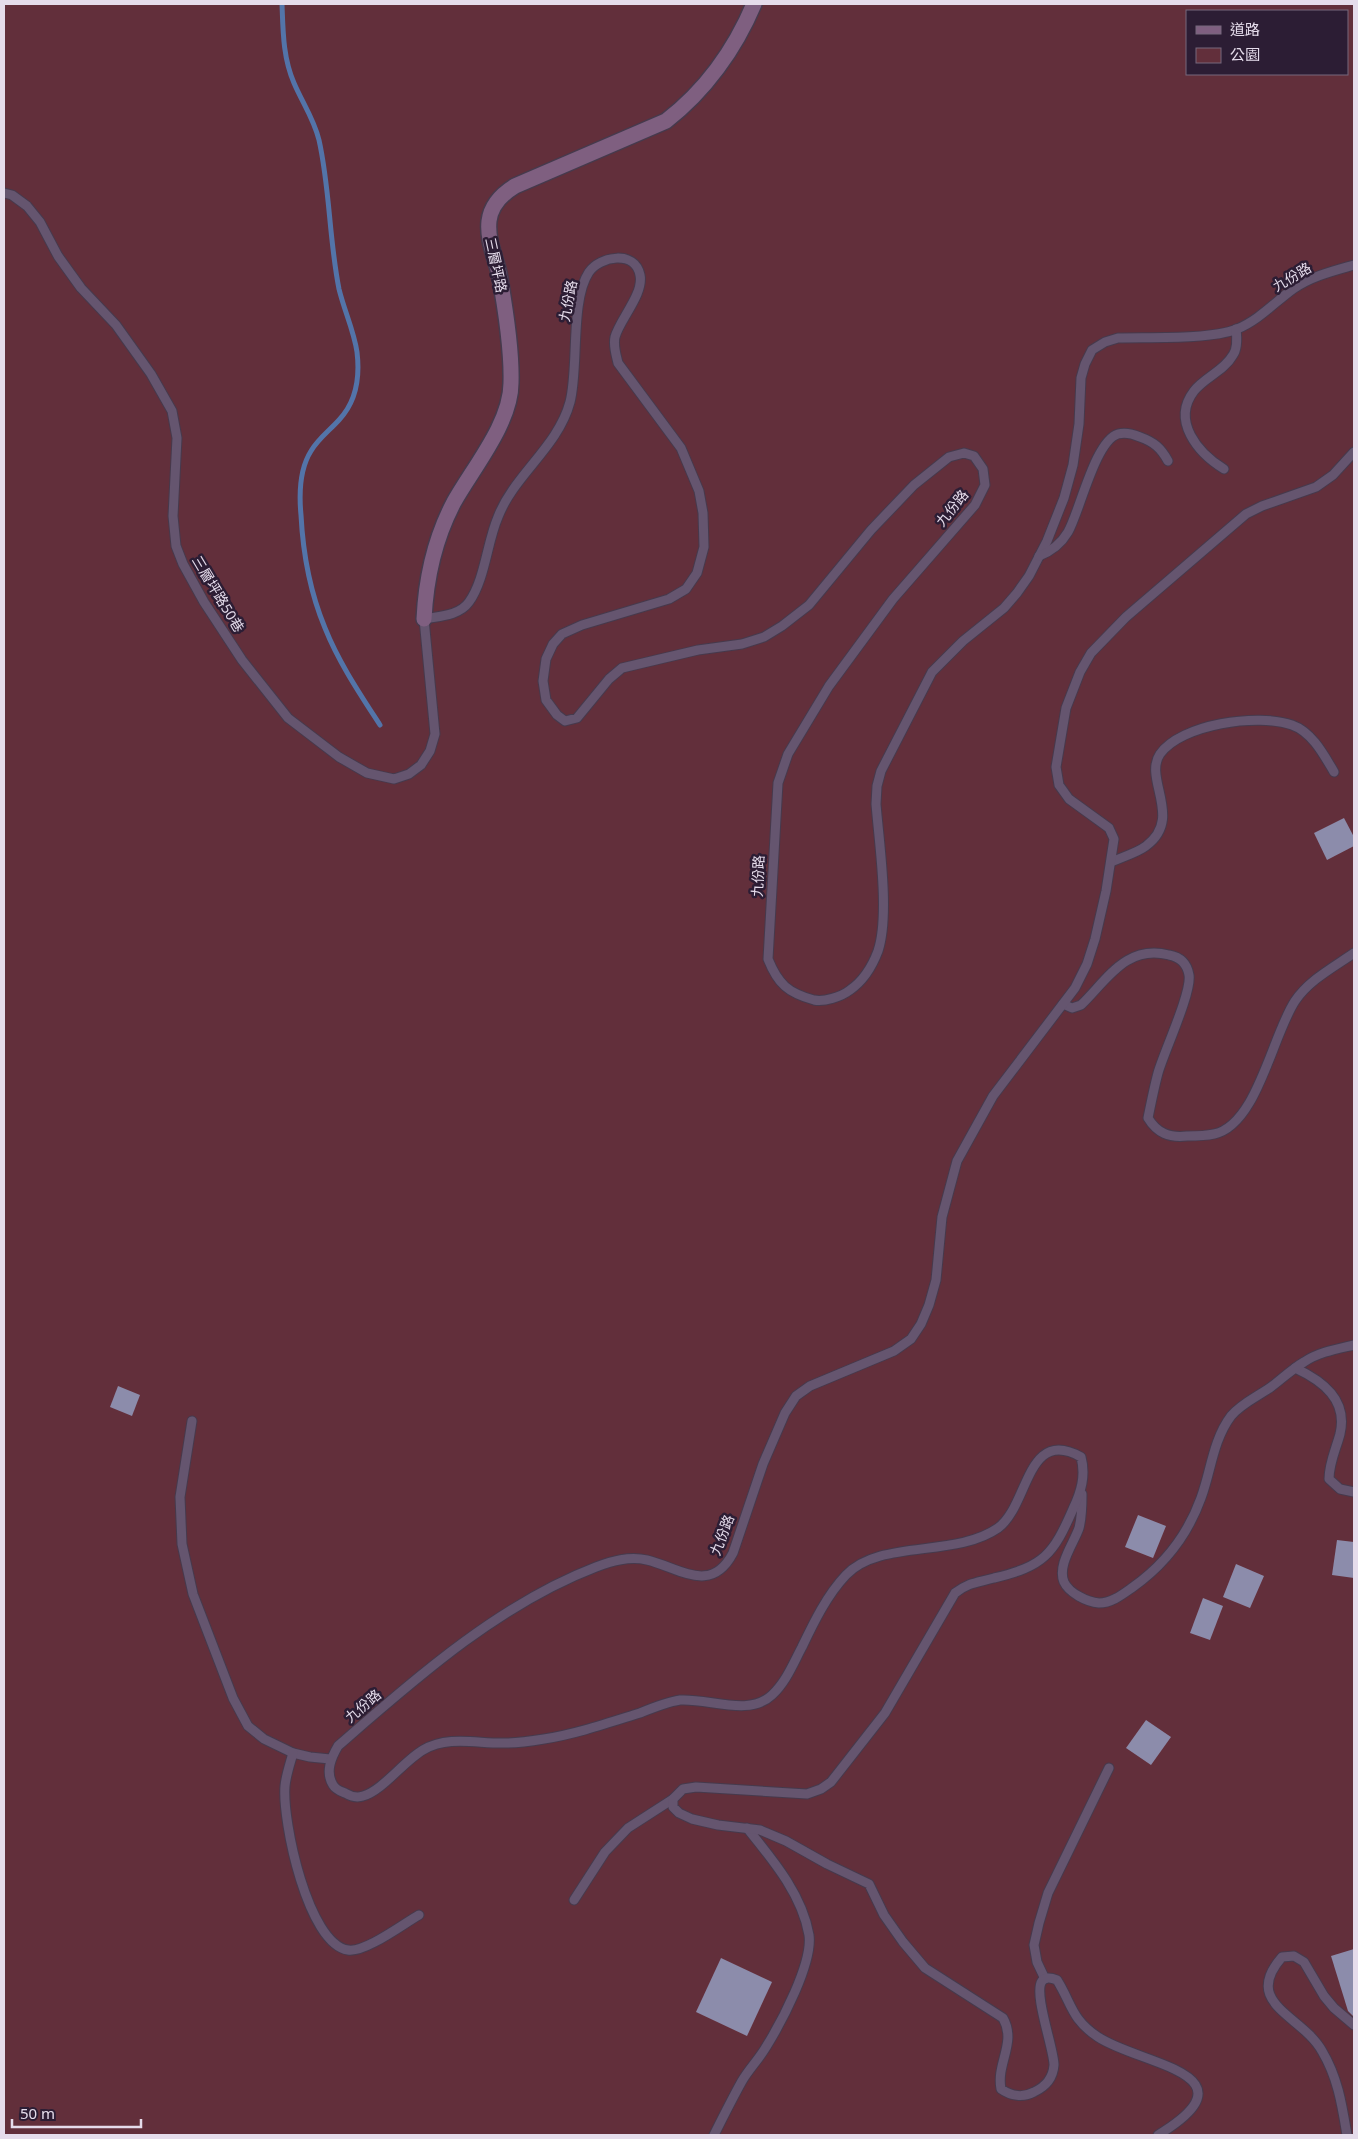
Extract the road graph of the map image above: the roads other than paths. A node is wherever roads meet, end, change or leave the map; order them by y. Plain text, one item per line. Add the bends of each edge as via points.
1 (754, 4) edge
2 (4, 193) edge
3 (1354, 265) edge
4 (1236, 329) junction
5 (1354, 452) edge
6 (1168, 461) dead end
7 (1224, 469) dead end
8 (1039, 556) junction
9 (424, 619) junction
10 (1334, 772) dead end
11 (1111, 862) junction
12 (1354, 952) edge
13 (1063, 1004) junction
14 (1354, 1345) edge
15 (1295, 1368) junction
16 (192, 1421) dead end
17 (1082, 1484) junction
18 (1354, 1492) edge
19 (294, 1753) junction
20 (330, 1759) junction
21 (1110, 1768) dead end
22 (673, 1799) junction
23 (747, 1828) junction
24 (574, 1900) dead end
25 (419, 1915) dead end
26 (1045, 1979) junction
27 (1354, 2025) edge
28 (714, 2135) edge
29 (1158, 2135) edge
30 (1347, 2135) edge

1 - 9 street, 三層坪路 via 745,26 712,76 684,107 666,121 515,186 493,207 489,236 505,305 512,383 509,402 499,426 453,504 432,556
2 - 9 lane, 三層坪路50巷 via 27,206 81,288 116,325 152,374 172,411 177,438 173,516 176,546 204,602 242,660 288,718 339,757 367,773 394,779 409,774 421,765 435,734
3 - 4 lane, 九份路 via 1318,276 1294,288 1254,320
4 - 7 lane via 1235,354 1194,391 1186,405 1184,422 1209,460
4 - 8 lane, 九份路 via 1212,334 1118,338 1092,350 1081,378 1073,466 1064,498
5 - 11 lane, 九份路 via 1333,475 1316,487 1246,514 1126,617 1091,653 1066,708 1056,767 1059,785 1069,799 1109,828 1114,839
6 - 8 lane via 1161,448 1149,440 1132,434 1117,434 1106,443 1098,457 1068,533 1051,551
8 - 9 lane, 九份路 via 1017,594 952,650 932,672 903,724 877,786 883,917 878,951 862,981 842,996 816,1000 793,992 776,978 768,960 778,783 788,754 829,686 893,599 975,505 985,485 983,469 974,456 964,452 949,457 914,485 871,530 809,605 782,626 764,637 742,644 698,650 622,668 577,718 565,720 546,700 543,681 546,659 553,644 562,634 582,625 668,599 686,589 697,573 704,547 699,491 681,448 618,363 614,347 615,336 638,291 640,275 633,262 625,258 609,259 589,272 583,285 573,386 566,412 507,498 498,516 477,587 468,603 458,612
10 - 11 lane via 1309,736 1292,725 1272,721 1212,724 1167,745 1158,756 1155,766 1163,805 1159,829 1146,846
11 - 13 lane, 九份路 via 1087,964
12 - 13 lane via 1312,982 1297,999 1284,1019 1250,1104 1240,1118 1214,1134 1183,1137 1163,1133 1154,1128 1148,1118 1158,1073 1190,977 1187,966 1178,958 1166,954 1135,956 1122,962 1081,1005 1072,1008
13 - 20 lane, 九份路 via 993,1096 957,1161 942,1218 936,1280 921,1324 911,1339 894,1352 810,1386 796,1396 763,1464 726,1565 715,1573 699,1577 647,1560 614,1560 530,1597 464,1643 338,1746
14 - 15 lane via 1319,1354
15 - 17 lane via 1231,1417 1215,1450 1201,1498 1173,1549 1149,1576 1114,1599 1100,1603 1073,1592 1064,1581 1063,1567 1080,1521
15 - 18 lane via 1322,1385 1340,1407 1340,1433 1329,1479 1340,1489
16 - 19 lane via 180,1497 182,1544 192,1594 232,1698 248,1726 264,1739
17 - 20 lane via 1084,1469 1081,1457 1070,1450 1055,1449 1044,1454 1035,1464 1000,1526 987,1534 938,1548 889,1554 864,1562 847,1573 827,1599 787,1678 771,1696 757,1704 740,1706 704,1700 678,1700 588,1729 544,1739 505,1743 454,1740 435,1744 422,1750 362,1797 350,1796 336,1789 329,1778
17 - 22 lane via 1061,1538 1044,1559 1019,1572 968,1584 955,1593 885,1713 831,1782 808,1794 696,1786 683,1789
19 - 20 lane
19 - 25 lane via 285,1787 286,1811 301,1884 329,1941 350,1951 362,1948
21 - 26 lane via 1048,1893 1034,1945
22 - 23 lane via 673,1807 692,1819
22 - 24 lane via 628,1828 605,1852
23 - 26 lane via 786,1841 869,1884 884,1915 926,1968 1004,2018 1010,2037 999,2078 1001,2089 1009,2094 1030,2094 1042,2089 1052,2075 1054,2065 1040,1988
23 - 28 lane via 789,1886 800,1906 809,1936 806,1963 795,1992 767,2047 743,2079
26 - 29 lane via 1057,1980 1069,2006 1083,2025 1099,2038 1185,2073 1194,2082 1198,2092 1195,2106 1185,2118
27 - 30 lane via 1324,1996 1304,1962 1294,1956 1282,1957 1272,1968 1269,1995 1275,2006 1306,2031 1322,2050 1340,2091

